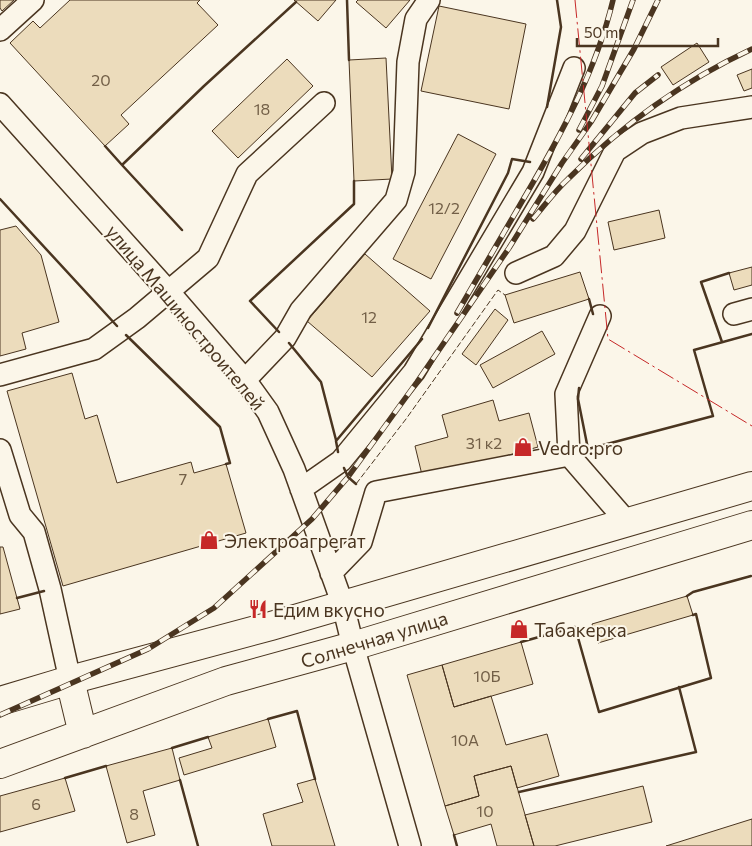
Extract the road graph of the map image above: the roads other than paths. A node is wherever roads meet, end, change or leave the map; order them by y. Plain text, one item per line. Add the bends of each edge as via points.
1 (33, 0) edge
2 (429, 0) edge
3 (0, 30) edge
4 (574, 68) dead end
5 (324, 103) dead end
6 (0, 104) edge
7 (752, 107) edge
8 (516, 273) dead end
9 (168, 291) junction
10 (600, 316) dead end
11 (0, 376) edge
12 (245, 380) junction
13 (0, 450) edge
14 (569, 455) junction
15 (752, 486) edge
16 (301, 489) junction
17 (628, 522) junction
18 (752, 525) edge
19 (331, 572) junction
20 (343, 605) junction
21 (353, 646) junction
22 (70, 680) junction
23 (0, 701) edge
24 (83, 734) junction
25 (0, 764) edge
26 (410, 846) edge

1 - 3 street
2 - 12 street via 416,19 408,62 404,172 396,200 301,310 269,356
4 - 16 street via 533,172 414,372 341,461
5 - 9 street via 247,174 208,258
6 - 9 street, улица Машиностроителей
7 - 8 street via 681,118 642,133 615,151 575,231 554,256
9 - 11 street via 94,349
9 - 12 street, улица Машиностроителей
10 - 14 street via 566,394
12 - 16 street, улица Машиностроителей via 268,412
13 - 22 street via 20,515 34,532
14 - 17 street
14 - 19 street via 376,492 361,542
15 - 17 main road
16 - 19 street, улица Машиностроителей
17 - 20 main road
18 - 21 main road, Солнечная улица
19 - 20 street, улица Машиностроителей
20 - 21 street, улица Машиностроителей
20 - 22 main road
21 - 24 main road, Солнечная улица via 226,681
21 - 26 street, улица Машиностроителей
22 - 23 main road
22 - 24 main road
24 - 25 main road, Солнечная улица

